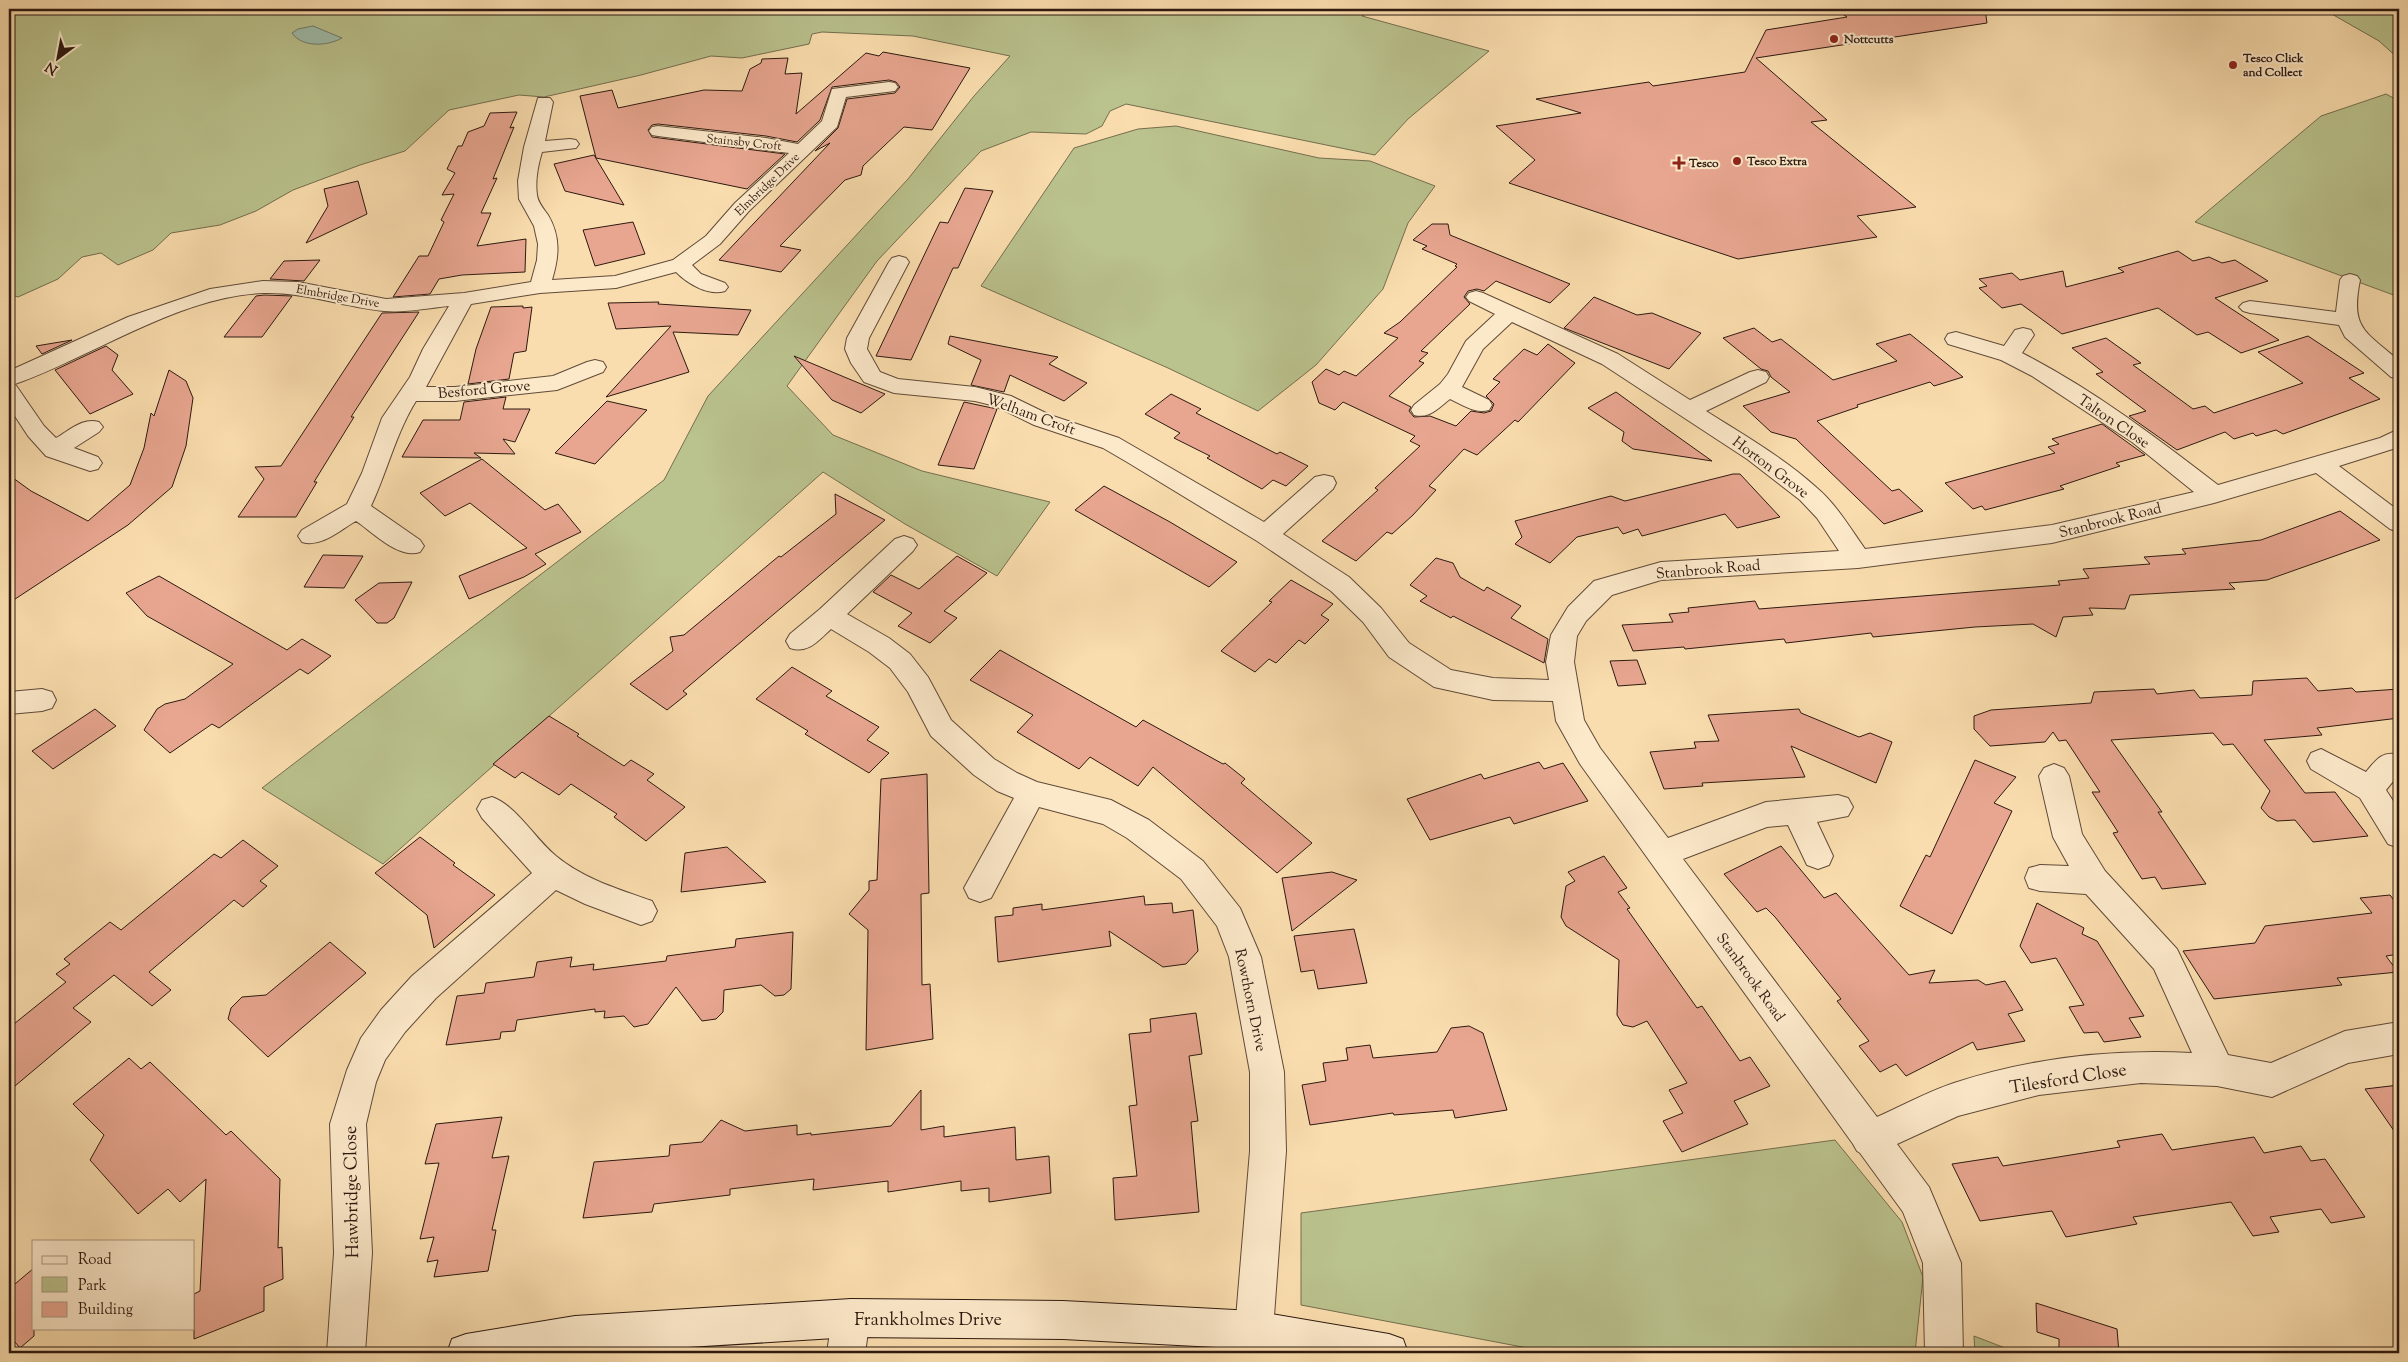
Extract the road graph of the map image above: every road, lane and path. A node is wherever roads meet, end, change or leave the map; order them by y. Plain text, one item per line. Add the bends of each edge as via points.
1 (888, 87) dead end
2 (544, 102) dead end
3 (699, 119) dead end
4 (658, 131) dead end
5 (685, 136) junction
6 (570, 144) dead end
7 (533, 147) junction
8 (801, 150) junction
9 (899, 262) dead end
10 (680, 264) junction
11 (2350, 280) dead end
12 (540, 287) junction
13 (718, 287) dead end
14 (1476, 297) dead end
15 (464, 299) junction
16 (2250, 307) dead end
17 (1509, 313) junction
18 (2347, 320) junction
19 (2023, 335) dead end
20 (1956, 339) dead end
21 (2009, 355) junction
22 (596, 367) dead end
23 (2399, 372) edge
24 (1758, 377) dead end
25 (9, 379) edge
26 (9, 390) edge
27 (1448, 390) junction
28 (410, 394) junction
29 (1480, 405) dead end
30 (1422, 410) dead end
31 (1690, 410) junction
32 (91, 426) dead end
33 (2399, 437) edge
34 (54, 450) junction
35 (90, 463) dead end
36 (2320, 464) junction
37 (1324, 484) dead end
38 (2214, 495) junction
39 (357, 509) junction
40 (2399, 523) edge
41 (1266, 535) junction
42 (311, 536) dead end
43 (904, 545) dead end
44 (411, 546) dead end
45 (1858, 559) junction
46 (829, 616) junction
47 (799, 641) dead end
48 (1564, 691) junction
49 (42, 700) dead end
50 (9, 703) edge
51 (2321, 761) dead end
52 (2390, 764) dead end
53 (2054, 776) dead end
54 (2370, 788) junction
55 (1032, 793) junction
56 (1838, 807) dead end
57 (492, 809) dead end
58 (1798, 812) junction
59 (2399, 835) edge
60 (1662, 854) junction
61 (1818, 856) dead end
62 (554, 873) junction
63 (2040, 878) dead end
64 (2094, 881) junction
65 (980, 888) dead end
66 (641, 910) dead end
67 (2399, 1038) edge
68 (2217, 1070) junction
69 (1869, 1139) junction
70 (1254, 1330) junction
71 (849, 1336) edge
72 (346, 1353) edge
73 (466, 1353) edge
74 (1388, 1353) edge
75 (1944, 1353) edge

1 - 8 street, Elmbridge Drive via 839,85 831,123
2 - 7 street via 543,118
3 - 5 street, Stainsby Croft
4 - 5 street, Stainsby Croft
5 - 8 street, Stainsby Croft via 773,143
6 - 7 street
7 - 12 street via 527,170 527,196 546,229 550,257
8 - 10 street, Elmbridge Drive via 742,207 714,240
9 - 41 street, Welham Croft via 858,338 856,349 872,376 894,386 975,394 1003,401 1042,420 1111,444
10 - 12 street, Elmbridge Drive via 616,282
10 - 13 street via 694,278
11 - 18 street
12 - 15 street, Elmbridge Drive
14 - 17 street, Horton Grove
15 - 25 street, Elmbridge Drive via 386,305 298,288 272,287 210,295 136,322
15 - 28 street, Besford Grove
16 - 18 street
17 - 27 street via 1474,346 1458,378
17 - 31 street, Horton Grove via 1610,359
18 - 23 street via 2353,332
19 - 21 street
20 - 21 street, Talton Close
21 - 38 street, Talton Close via 2040,371 2140,437
22 - 28 street, Besford Grove via 558,393
24 - 31 street
26 - 34 street via 36,431
27 - 29 street
27 - 30 street
28 - 39 street, Besford Grove via 394,418
31 - 45 street, Horton Grove via 1810,494
32 - 34 street
33 - 36 street, Stanbrook Road
34 - 35 street
36 - 38 street, Stanbrook Road
36 - 40 street
37 - 41 street
38 - 45 street, Stanbrook Road via 2052,534
39 - 42 street
39 - 44 street
41 - 48 street, Welham Croft via 1340,584 1372,615 1399,650 1444,679 1493,689
43 - 46 street
45 - 48 street, Stanbrook Road via 1661,571 1602,588 1577,614 1564,635 1560,662
46 - 47 street
46 - 55 street, Rowthorn Drive via 900,661 918,685 940,728 962,749 1007,782
48 - 60 street, Stanbrook Road via 1570,721 1590,756
49 - 50 street
51 - 54 street
52 - 54 street
53 - 64 street via 2068,837
54 - 59 street
55 - 65 street
55 - 70 street, Rowthorn Drive via 1111,813 1138,828 1192,870 1229,918 1245,957 1267,1072 1268,1151
56 - 58 street
57 - 62 street
58 - 60 street via 1766,815
58 - 61 street
60 - 69 street, Stanbrook Road
62 - 66 street via 585,889
62 - 72 street, Hawbridge Close via 424,987 373,1049 359,1082 348,1124 353,1253
63 - 64 street
64 - 68 street via 2166,960
67 - 68 street, Tilesford Close via 2345,1047 2272,1080
68 - 69 street, Tilesford Close via 2141,1067 2039,1078 1954,1100
69 - 75 street, Stanbrook Road via 1916,1200 1942,1263
70 - 71 street, Frankholmes Drive via 1063,1320
70 - 74 street, Frankholmes Drive
71 - 73 street, Frankholmes Drive via 575,1335

